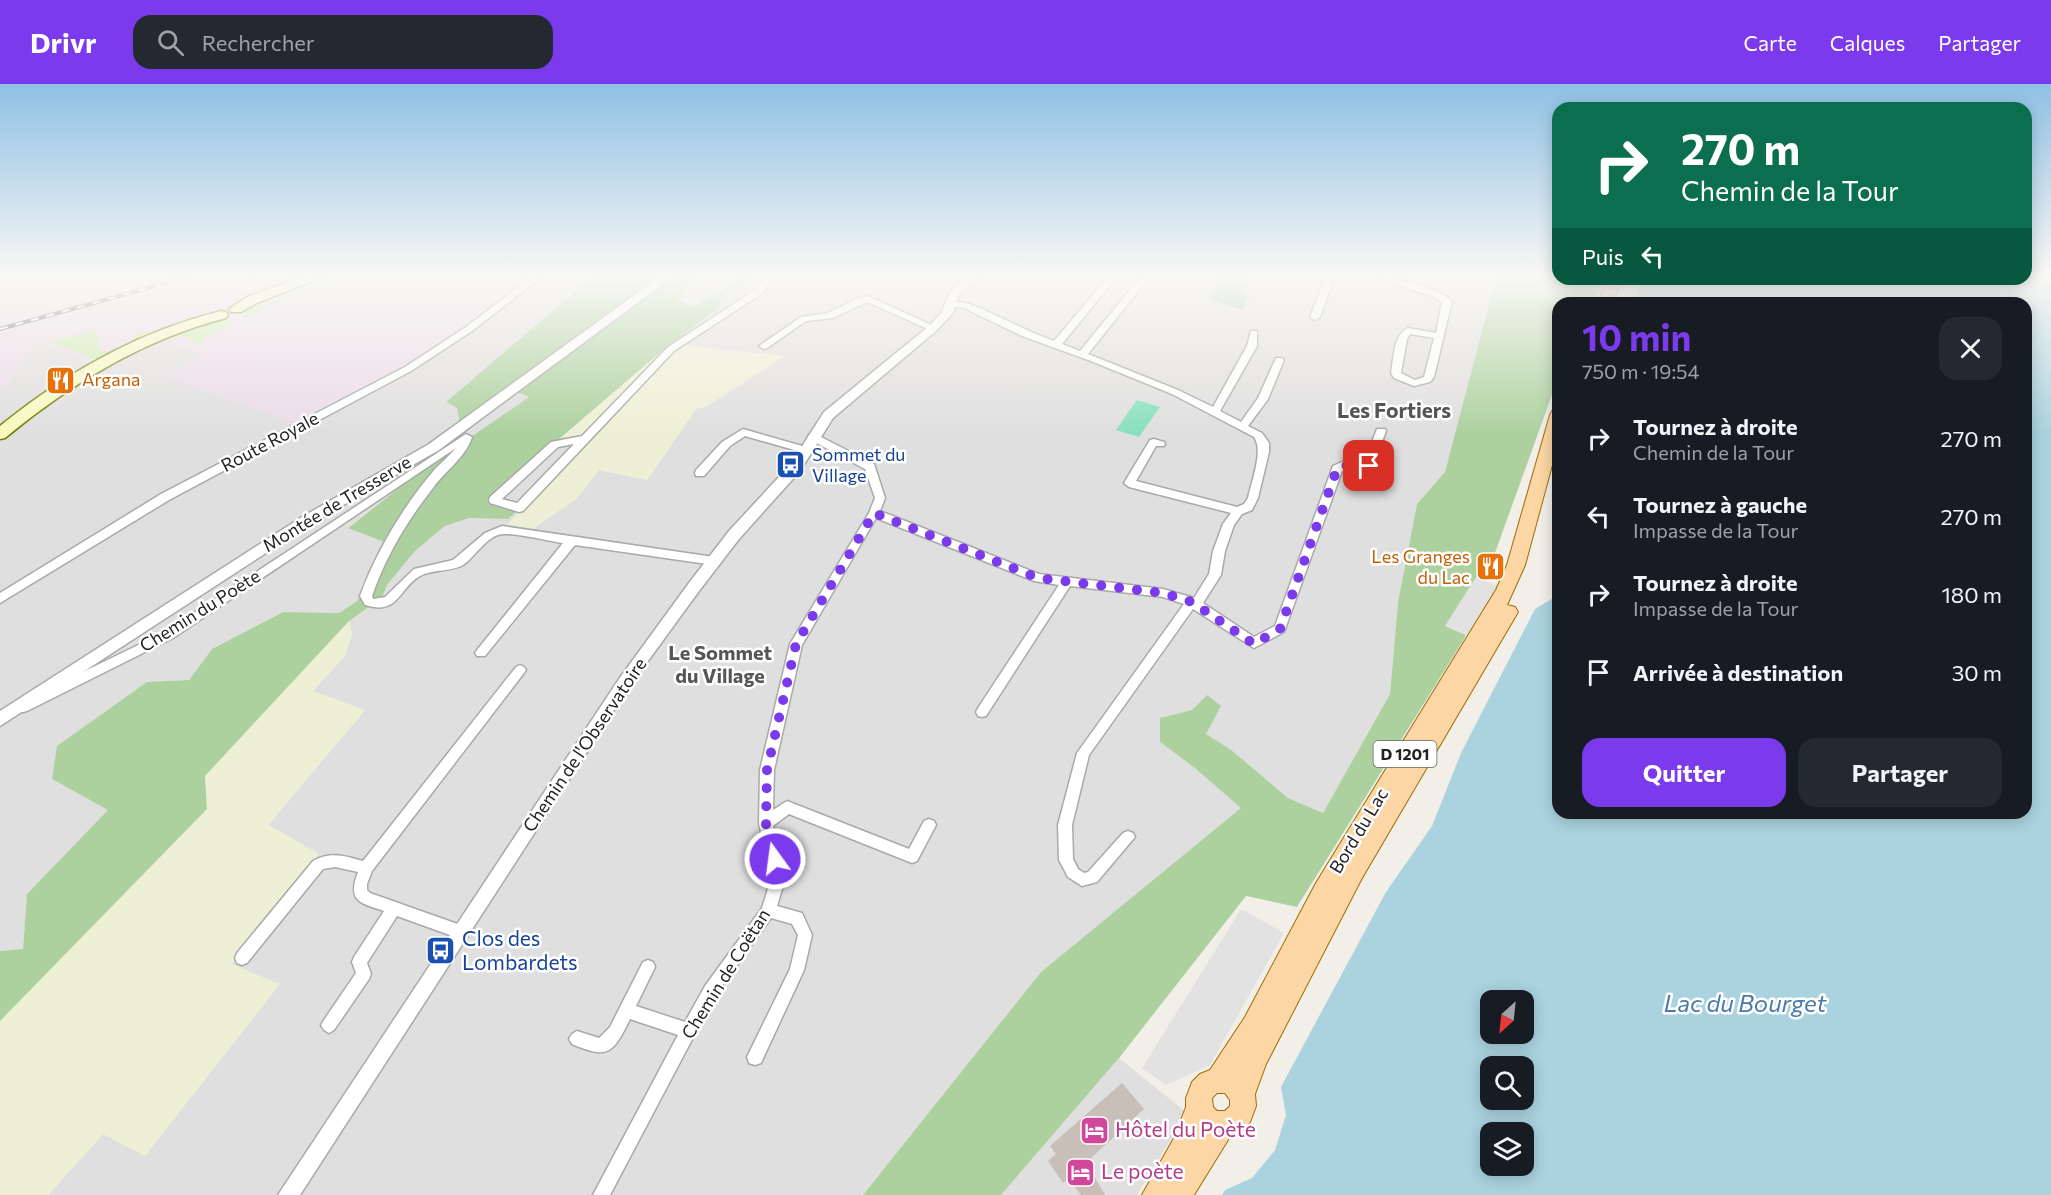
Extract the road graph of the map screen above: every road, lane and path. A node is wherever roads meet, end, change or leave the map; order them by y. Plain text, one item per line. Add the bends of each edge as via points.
1 (175, 330) edge
2 (466, 330) edge
3 (594, 330) edge
4 (700, 330) edge
5 (788, 330) edge
6 (931, 330) edge
7 (1016, 330) edge
8 (1069, 330) edge
9 (1102, 330) edge
10 (1441, 330) edge
11 (1254, 333) dead end
12 (1439, 336) junction
13 (764, 346) dead end
14 (1055, 346) junction
15 (1082, 355) junction
16 (1280, 360) dead end
17 (1215, 412) junction
18 (1243, 426) junction
19 (1381, 431) dead end
20 (0, 434) edge
21 (1552, 436) edge
22 (467, 437) junction
23 (583, 439) junction
24 (809, 444) junction
25 (1160, 444) dead end
26 (390, 472) junction
27 (700, 473) dead end
28 (1552, 474) edge
29 (1238, 511) junction
30 (874, 513) junction
31 (572, 540) junction
32 (714, 561) junction
33 (1067, 582) junction
34 (0, 599) edge
35 (1194, 603) junction
36 (1500, 613) junction
37 (481, 653) dead end
38 (520, 670) dead end
39 (14, 710) junction
40 (982, 712) dead end
41 (0, 718) edge
42 (766, 824) junction
43 (929, 825) dead end
44 (1128, 837) dead end
45 (366, 867) junction
46 (394, 908) junction
47 (768, 910) junction
48 (461, 932) junction
49 (242, 958) dead end
50 (648, 967) dead end
51 (626, 1010) junction
52 (329, 1025) dead end
53 (688, 1031) junction
54 (577, 1039) dead end
55 (755, 1058) dead end
56 (1219, 1079) junction
57 (1241, 1095) junction
58 (1200, 1106) junction
59 (1222, 1125) junction
60 (288, 1195) edge
61 (601, 1195) edge
62 (1156, 1195) edge
63 (1178, 1195) edge

1 - 20 main road via 84,374 34,406
2 - 34 street, Route Royale via 408,369 174,492
3 - 26 street, Montée de Tresserve via 456,432
4 - 23 street via 671,349
5 - 13 street
6 - 24 street, Chemin de l'Observatoire via 828,415
7 - 14 street
8 - 14 street
9 - 15 street
10 - 12 street
11 - 17 street via 1252,346
12 - 12 street via 1427,380 1414,383 1397,376 1402,339 1408,331
14 - 15 street
15 - 17 street
16 - 18 street via 1263,399
17 - 18 street
18 - 29 street via 1258,435 1264,452 1252,498 1248,507
19 - 35 street via 1367,469 1344,465 1337,469 1280,629 1254,644
21 - 36 main road, Bord du Lac / D 1201
22 - 26 street via 458,437 394,475
22 - 31 street via 381,559 366,596 369,602 387,602 418,571 459,562 490,533 506,529
22 - 39 street, Chemin du Poète via 169,635
23 - 23 street via 519,508 494,500 555,444
24 - 27 street, Chemin de Coëtan via 743,432 726,444
24 - 30 street, Chemin de Coëtan via 870,467 880,498
24 - 32 street, Chemin de l'Observatoire via 795,468
25 - 29 street via 1154,442 1129,483
26 - 39 street, Montée de Tresserve via 278,538
28 - 36 main road, Bord du Lac / D 1201 via 1527,569
29 - 35 street via 1219,550 1215,575
30 - 33 street via 1038,578
30 - 42 street, Chemin de Coëtan via 796,644 767,770
31 - 32 street
31 - 37 street
32 - 48 street, Chemin de l'Observatoire via 628,677
33 - 35 street via 1163,593
33 - 40 street
35 - 44 street via 1083,753 1065,825 1066,860 1073,873 1083,880 1092,877
36 - 56 main road, Bord du Lac / D 1201 via 1324,890 1254,1026
36 - 57 main road, Bord du Lac / D 1201 via 1354,871 1256,1057
38 - 45 street
39 - 41 street, Montée de Tresserve
42 - 43 street via 787,807 912,857
42 - 47 street, Chemin de Coëtan via 779,876
45 - 46 street via 360,893
45 - 49 street via 337,860 318,865
46 - 48 street
46 - 52 street via 359,962 364,974
47 - 53 street, Chemin de Coëtan via 710,991
47 - 55 street via 797,918 805,935 797,970
48 - 60 street, Chemin de l'Observatoire
50 - 51 street
51 - 53 street
51 - 54 street via 615,1032 602,1046
53 - 61 street, Chemin de Coëtan
56 - 57 main road via 1232,1084
56 - 58 main road via 1201,1089
57 - 59 main road via 1240,1116
58 - 59 main road via 1208,1119
58 - 62 main road
59 - 63 main road

